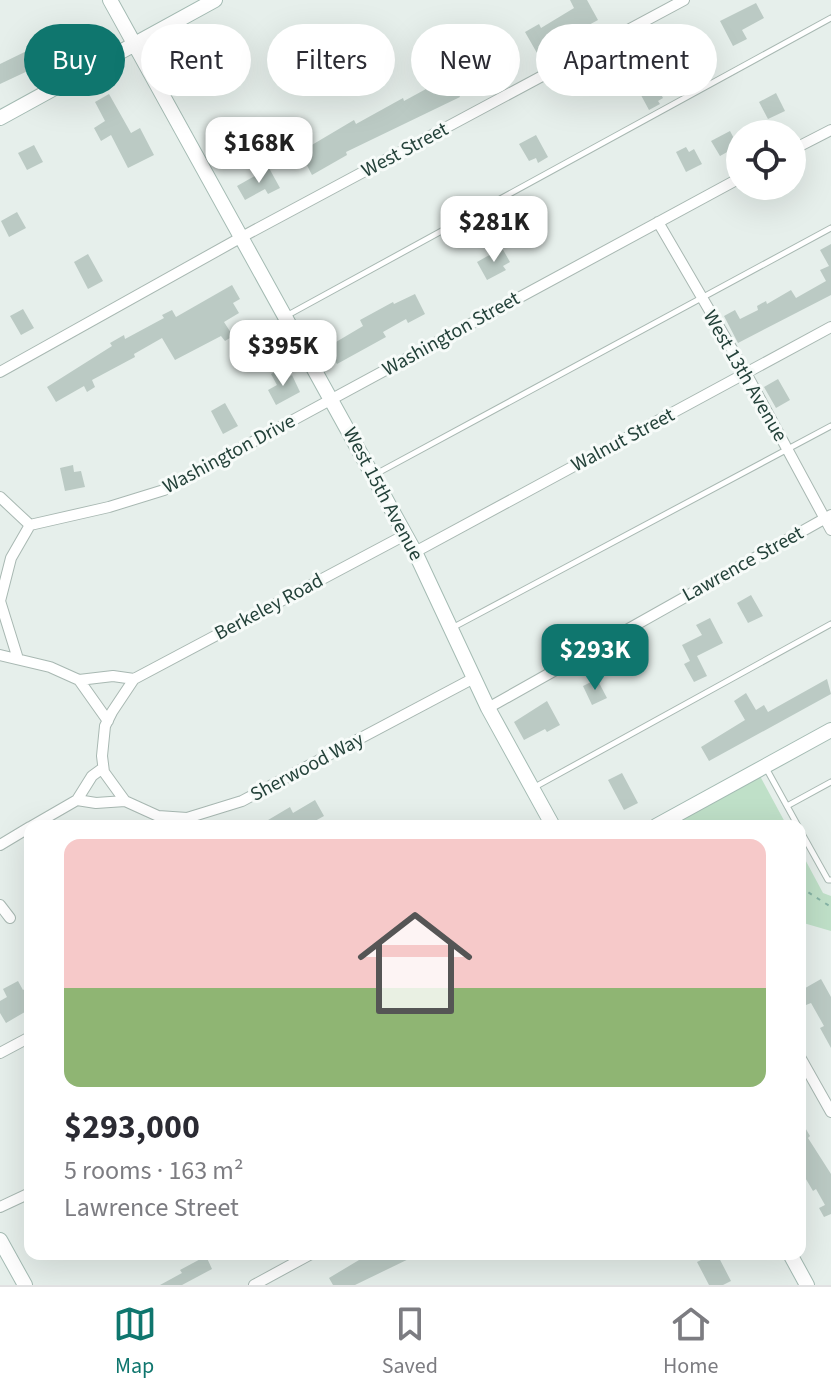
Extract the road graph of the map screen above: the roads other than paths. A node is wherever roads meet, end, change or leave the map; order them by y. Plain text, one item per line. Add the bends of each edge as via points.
1 (110, 0) edge
2 (215, 0) edge
3 (684, 0) edge
4 (831, 18) edge
5 (134, 44) junction
6 (0, 118) edge
7 (831, 130) edge
8 (806, 143) edge
9 (726, 186) edge
10 (658, 222) junction
11 (831, 228) edge
12 (240, 238) junction
13 (700, 297) junction
14 (285, 317) junction
15 (831, 327) edge
16 (0, 372) edge
17 (746, 373) junction
18 (332, 400) junction
19 (831, 426) edge
20 (787, 449) junction
21 (373, 475) junction
22 (0, 497) edge
23 (828, 516) edge
24 (30, 525) junction
25 (831, 530) edge
26 (405, 535) junction
27 (415, 552) junction
28 (0, 601) edge
29 (831, 624) edge
30 (451, 629) junction
31 (0, 655) edge
32 (18, 659) junction
33 (474, 678) junction
34 (134, 679) junction
35 (79, 680) junction
36 (488, 708) junction
37 (108, 721) junction
38 (831, 730) edge
39 (766, 767) junction
40 (103, 768) junction
41 (831, 782) edge
42 (533, 788) junction
43 (77, 800) junction
44 (125, 801) junction
45 (787, 806) junction
46 (43, 820) edge
47 (549, 820) edge
48 (667, 820) edge
49 (795, 820) edge
50 (24, 831) edge
51 (806, 841) edge
52 (0, 845) edge
53 (831, 880) edge
54 (0, 905) edge
55 (10, 918) dead end
56 (24, 1040) edge
57 (0, 1053) edge
58 (806, 1068) edge
59 (831, 1112) edge
60 (24, 1196) edge
61 (0, 1207) edge
62 (0, 1240) edge
63 (300, 1260) edge
64 (793, 1260) edge
65 (25, 1285) edge
66 (254, 1285) edge
67 (807, 1285) edge

1 - 5 street, West 15th Avenue
2 - 5 street
3 - 12 street, West Street
4 - 14 lane
5 - 6 street
5 - 12 street, West 15th Avenue
7 - 8 street
9 - 10 street, Washington Street
10 - 13 street, West 13th Avenue
10 - 18 street, Washington Street
11 - 13 lane
12 - 14 street, West 15th Avenue
12 - 16 street, West Street
13 - 17 street, West 13th Avenue
13 - 21 lane
14 - 18 street, West 15th Avenue
15 - 17 street, Walnut Street
17 - 20 street, West 13th Avenue
17 - 27 street, Walnut Street
18 - 21 street, West 15th Avenue
18 - 24 street, Washington Drive via 164,490
19 - 20 lane
20 - 23 street, West 13th Avenue
20 - 30 lane
21 - 26 street, West 15th Avenue
22 - 24 street
23 - 25 street, West 13th Avenue
23 - 36 street, Lawrence Street
24 - 28 street via 11,558
26 - 27 street, West 15th Avenue
26 - 34 street, Berkeley Road
27 - 30 street, West 15th Avenue
28 - 32 street
29 - 42 lane
30 - 33 street, West 15th Avenue
31 - 32 street
32 - 35 street
33 - 36 street, West 15th Avenue
33 - 44 street, Sherwood Way via 242,801 209,813 158,816
34 - 35 street
34 - 37 street
35 - 37 street
36 - 42 street, West 15th Avenue
37 - 40 street
38 - 39 street
39 - 45 lane
39 - 48 street
40 - 43 street
40 - 44 street
41 - 45 lane
42 - 47 street, West 15th Avenue
43 - 44 street
43 - 46 street
45 - 49 lane
50 - 52 street
51 - 53 lane
54 - 55 street
56 - 57 street
58 - 59 street
60 - 61 street
62 - 65 street
63 - 66 street
64 - 67 street

